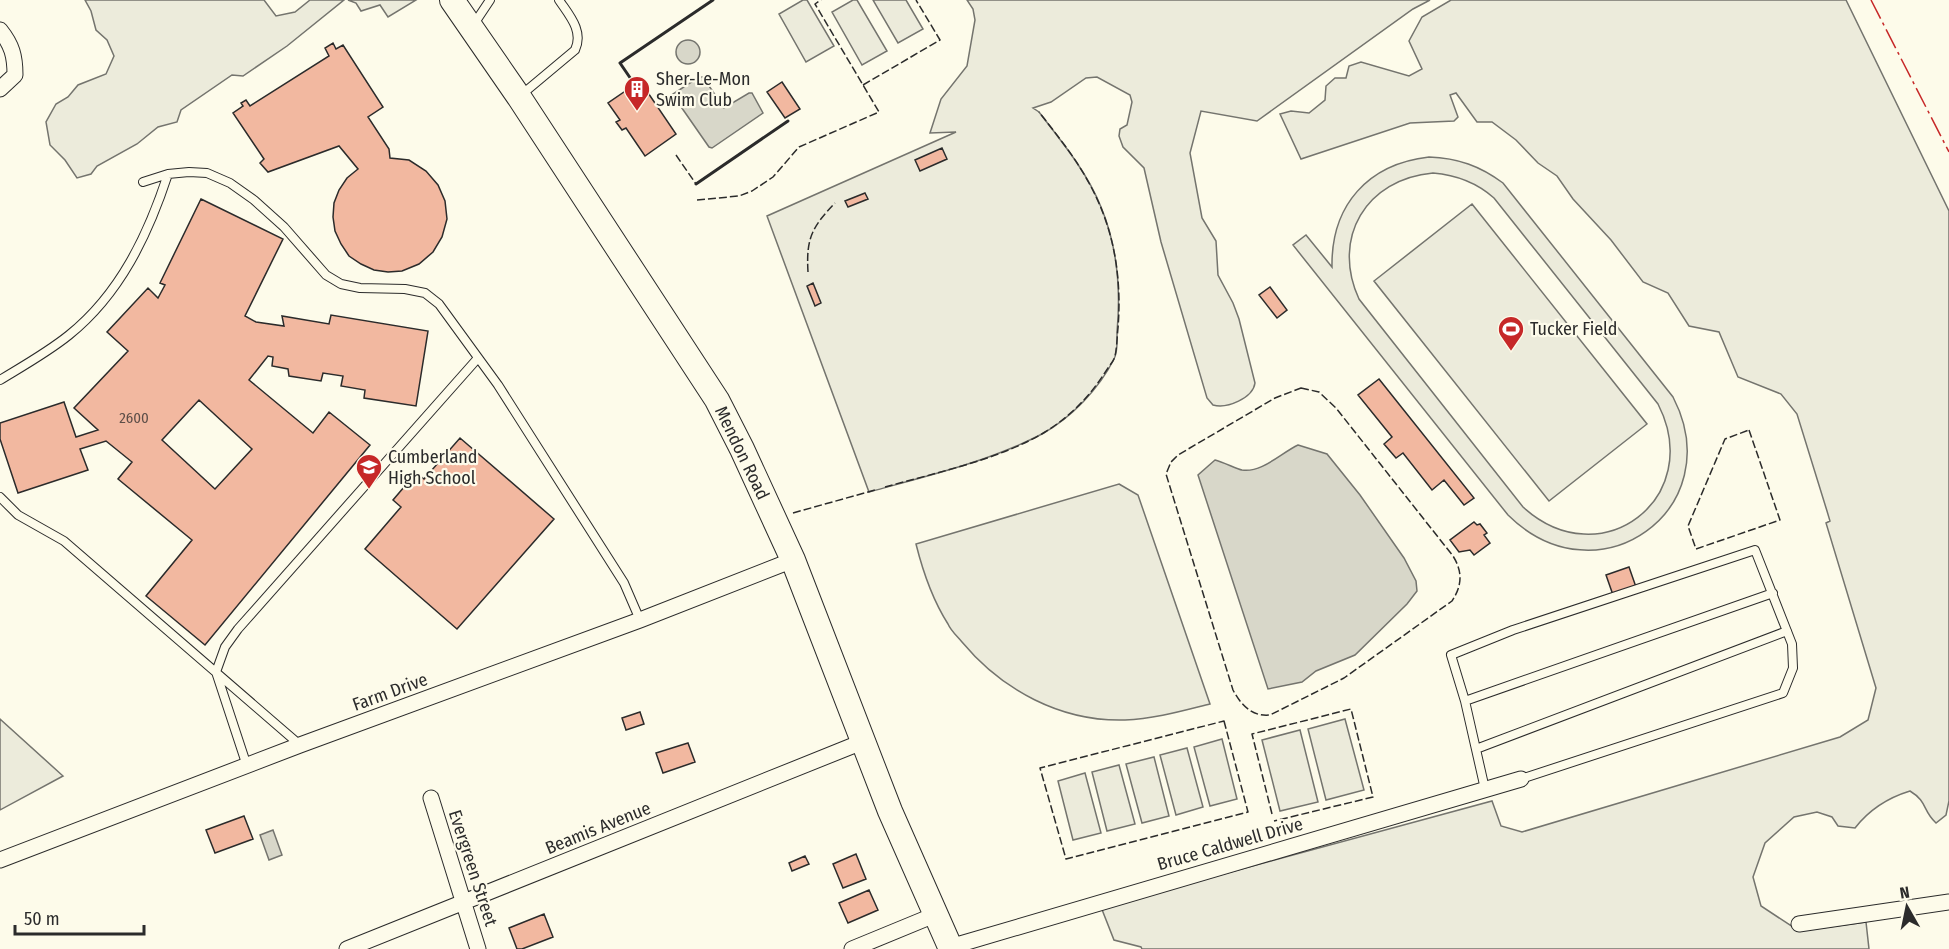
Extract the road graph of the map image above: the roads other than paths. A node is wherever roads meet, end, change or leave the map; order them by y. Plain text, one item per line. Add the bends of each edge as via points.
1 (452, 0) edge
2 (490, 0) edge
3 (559, 0) edge
4 (471, 28) junction
5 (0, 30) edge
6 (0, 89) edge
7 (519, 97) junction
8 (168, 174) junction
9 (143, 182) dead end
10 (478, 358) junction
11 (0, 380) edge
12 (0, 497) edge
13 (793, 560) junction
14 (1773, 593) junction
15 (640, 620) junction
16 (1787, 631) junction
17 (216, 672) junction
18 (1465, 701) junction
19 (862, 742) junction
20 (300, 745) junction
21 (1476, 748) junction
22 (247, 766) junction
23 (1521, 779) joint
24 (1485, 789) junction
25 (430, 798) dead end
26 (0, 860) edge
27 (464, 902) junction
28 (1948, 906) edge
29 (937, 914) junction
30 (1800, 924) dead end
31 (951, 948) edge
32 (347, 949) edge
33 (478, 949) edge
34 (852, 949) edge

1 - 4 main road, Mendon Road
2 - 4 lane
3 - 7 lane via 576,27 576,50
4 - 7 main road, Mendon Road
5 - 6 street via 15,56 15,75
7 - 13 main road, Mendon Road via 717,400
8 - 9 lane
8 - 10 lane via 207,174 230,183 284,227 326,275 341,284 425,293 440,304
8 - 11 lane via 154,215 116,287 68,336
10 - 15 lane via 624,583
10 - 17 lane via 238,629 225,647
12 - 17 lane via 18,515 64,541
13 - 15 street, Farm Drive
13 - 19 main road, Mendon Road
14 - 16 lane
14 - 18 lane
14 - 18 lane via 1755,550 1513,630 1451,655
15 - 20 street, Farm Drive
16 - 21 lane
16 - 23 lane via 1793,668 1784,693
17 - 20 lane
17 - 22 lane
18 - 21 lane
19 - 27 street, Beamis Avenue
19 - 29 main road, Mendon Road
20 - 22 street, Farm Drive
21 - 24 lane
22 - 26 street, Farm Drive
23 - 24 street, Bruce Caldwell Drive
24 - 31 street, Bruce Caldwell Drive
25 - 27 street, Evergreen Street
27 - 32 street, Beamis Avenue
27 - 33 street, Evergreen Street
28 - 30 street
29 - 31 main road, Mendon Road
29 - 34 street

